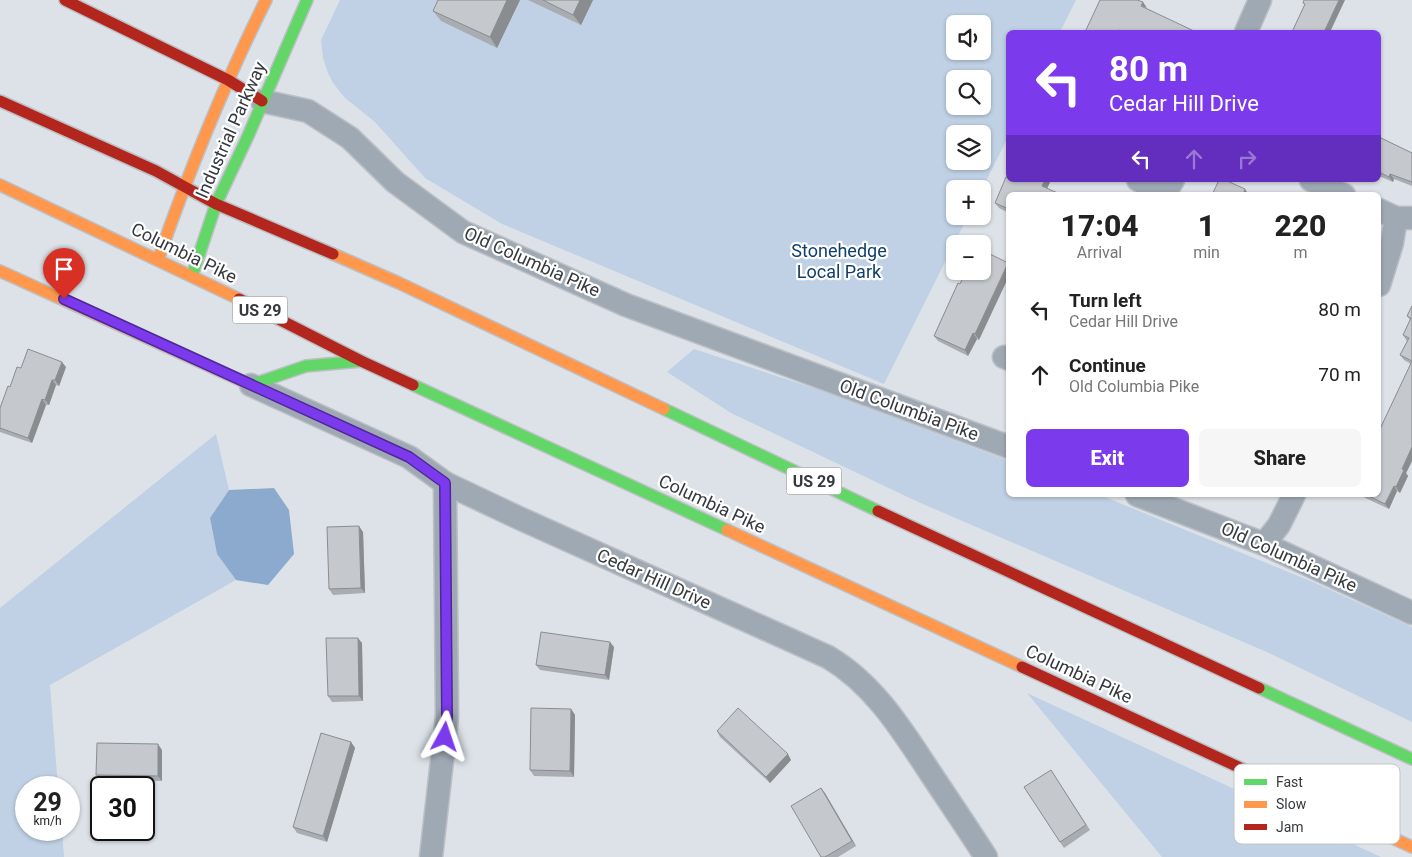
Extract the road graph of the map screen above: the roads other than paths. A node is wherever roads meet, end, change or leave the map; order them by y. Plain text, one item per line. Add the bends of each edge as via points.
1 (65, 0) edge
2 (266, 0) edge
3 (307, 0) edge
4 (1260, 0) edge
5 (1247, 30) edge
6 (228, 80) junction
7 (0, 101) edge
8 (262, 102) junction
9 (1142, 182) edge
10 (1315, 182) edge
11 (0, 185) edge
12 (184, 186) junction
13 (1161, 192) edge
14 (1337, 192) edge
15 (216, 204) junction
16 (1395, 216) edge
17 (158, 260) junction
18 (0, 271) edge
19 (192, 276) junction
20 (1381, 278) edge
21 (361, 361) junction
22 (251, 385) junction
23 (1006, 446) edge
24 (445, 483) junction
25 (1142, 497) edge
26 (1293, 497) edge
27 (1264, 544) junction
28 (1412, 613) edge
29 (1412, 759) edge
30 (1234, 765) edge
31 (1400, 841) edge
32 (1412, 847) edge
33 (431, 857) edge
34 (986, 857) edge

1 - 6 main road, Old Columbia Pike
2 - 6 main road, Industrial Parkway
3 - 8 main road, Industrial Parkway
4 - 5 street
6 - 8 main road, Old Columbia Pike
6 - 12 main road, Industrial Parkway
7 - 12 main road, US 29
8 - 15 main road, Industrial Parkway
8 - 23 street, Old Columbia Pike via 308,111 350,138 395,182 463,232 626,305
9 - 13 street
10 - 14 street
11 - 17 main road, Columbia Pike / US 29
12 - 15 main road, US 29
12 - 17 main road, Industrial Parkway
15 - 19 main road, Industrial Parkway
15 - 29 main road, US 29 via 399,283 909,526
16 - 20 street via 1392,243
17 - 19 main road, Columbia Pike / US 29
18 - 22 main road
19 - 21 main road, Columbia Pike / US 29
21 - 22 main road via 306,366
21 - 30 main road, Columbia Pike / US 29
22 - 24 street, Cedar Hill Drive via 409,457
24 - 33 street via 447,717
24 - 34 street, Cedar Hill Drive via 846,668 877,698 902,730
25 - 27 street, Old Columbia Pike
26 - 27 street
27 - 28 street, Old Columbia Pike
31 - 32 main road, Columbia Pike / US 29

